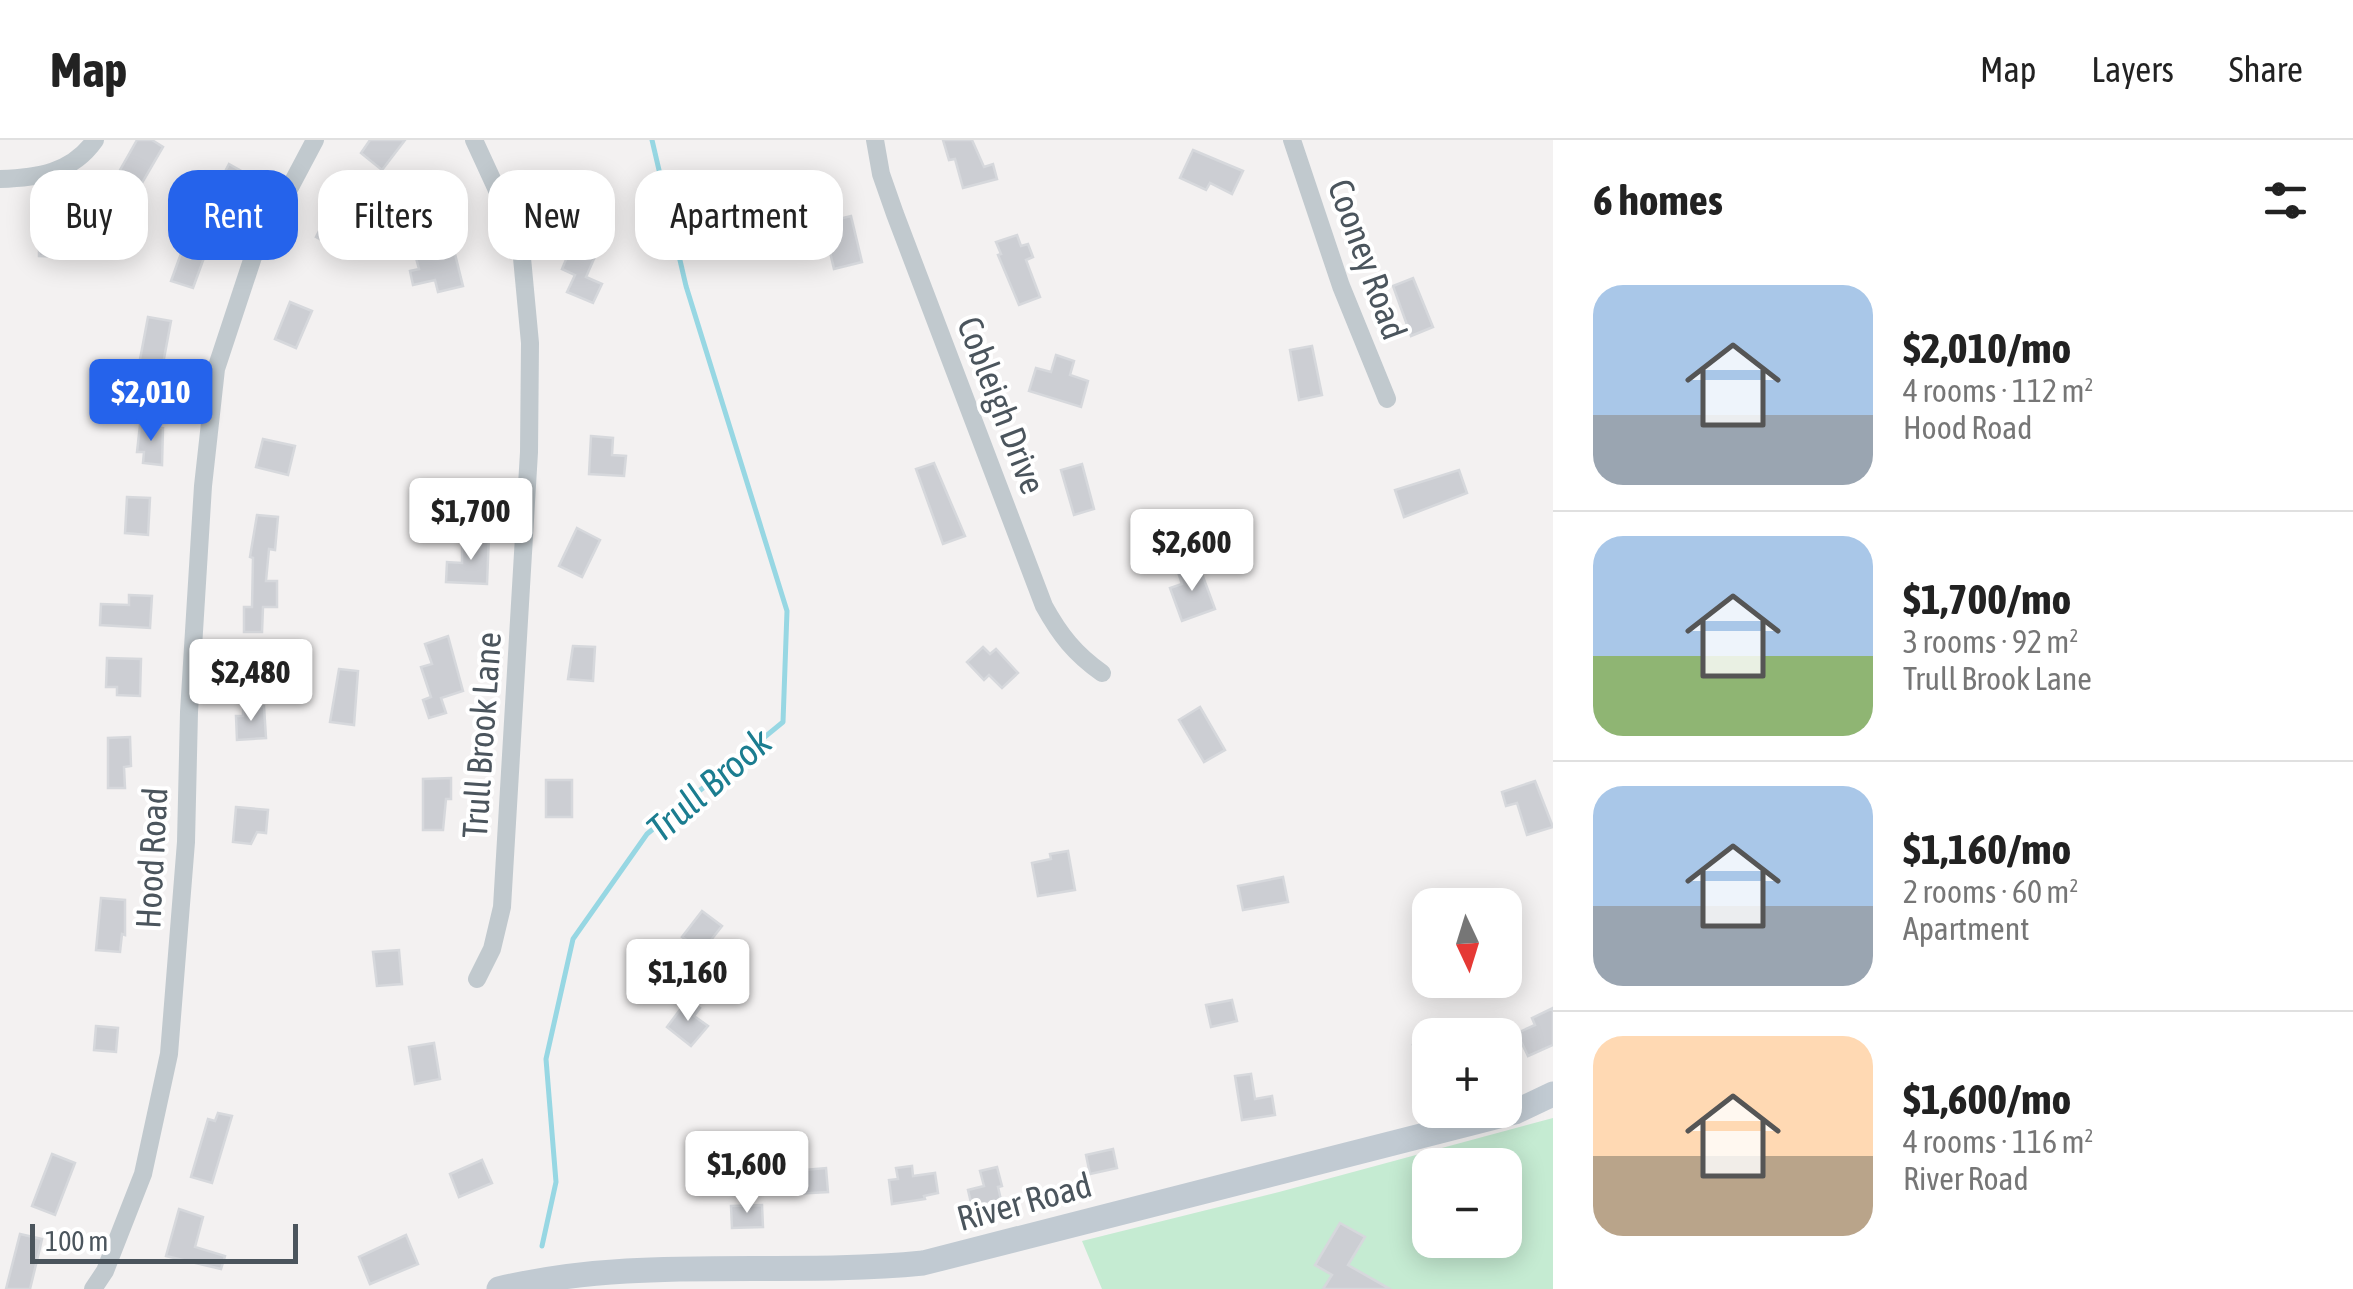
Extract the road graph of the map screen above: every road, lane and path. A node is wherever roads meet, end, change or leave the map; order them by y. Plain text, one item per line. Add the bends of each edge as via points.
1 (95, 140) edge
2 (316, 140) edge
3 (474, 140) edge
4 (875, 140) edge
5 (1292, 140) edge
6 (0, 179) edge
7 (1387, 400) dead end
8 (1102, 673) dead end
9 (477, 979) dead end
10 (1553, 1094) edge
11 (93, 1289) edge
12 (499, 1289) edge

1 - 6 street via 66,169
2 - 11 street, Hood Road via 253,257 216,369 202,486 169,1054 143,1174
3 - 9 street, Trull Brook Lane via 522,258 530,342 502,907
4 - 8 street, Cobleigh Drive via 895,214 1044,606 1076,654
5 - 7 street, Cooney Road
10 - 12 main road, River Road via 1515,1112 923,1263 851,1270 626,1270

